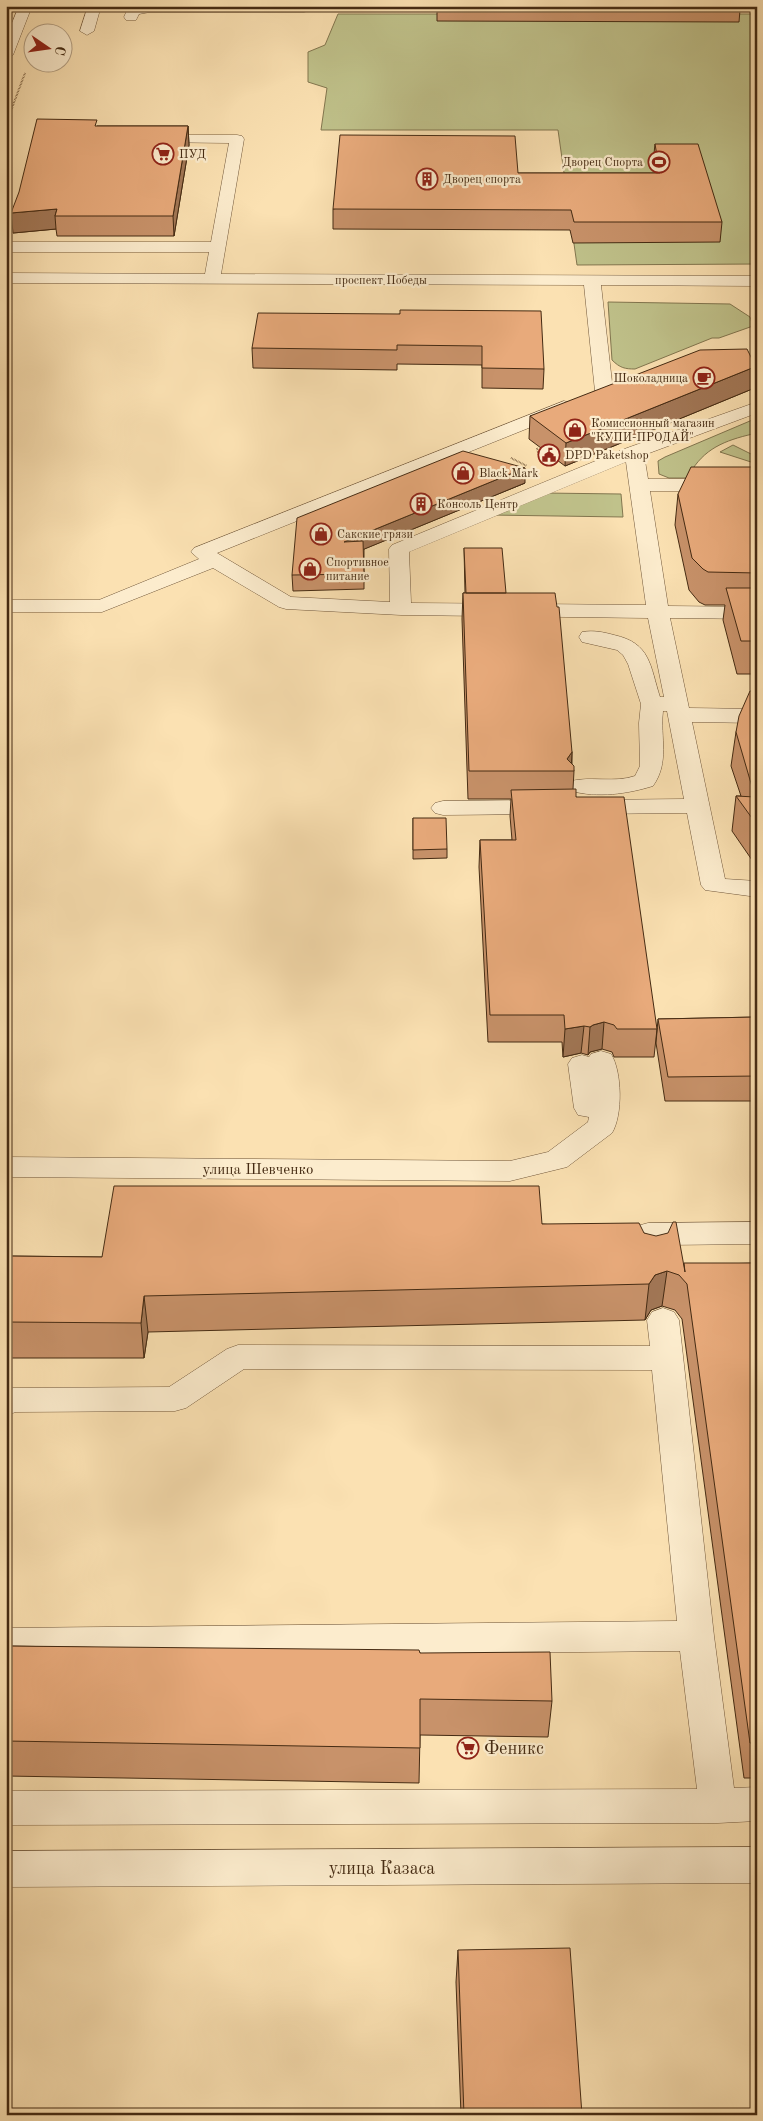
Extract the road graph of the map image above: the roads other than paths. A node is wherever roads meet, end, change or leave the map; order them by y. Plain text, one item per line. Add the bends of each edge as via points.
1 (26, 6) edge
2 (95, 6) edge
3 (311, 6) edge
4 (131, 17) dead end
5 (87, 31) dead end
6 (6, 55) edge
7 (138, 139) edge
8 (6, 247) edge
9 (218, 247) junction
10 (6, 278) edge
11 (212, 280) junction
12 (592, 280) junction
13 (757, 281) edge
14 (757, 407) edge
15 (634, 452) junction
16 (639, 485) junction
17 (757, 485) edge
18 (215, 560) junction
19 (6, 606) edge
20 (401, 608) junction
21 (757, 612) edge
22 (660, 620) junction
23 (569, 628) dead end
24 (590, 637) dead end
25 (652, 704) junction
26 (678, 709) junction
27 (757, 716) edge
28 (579, 786) dead end
29 (698, 806) junction
30 (442, 808) dead end
31 (757, 889) edge
32 (592, 1062) dead end
33 (6, 1167) edge
34 (757, 1233) edge
35 (652, 1259) edge
36 (663, 1320) dead end
37 (667, 1358) junction
38 (6, 1403) edge
39 (696, 1636) junction
40 (6, 1643) edge
41 (757, 1804) edge
42 (718, 1806) junction
43 (6, 1808) edge
44 (757, 1865) edge
45 (6, 1869) edge

1 - 6 street
2 - 5 street
3 - 4 street via 150,8 133,11
7 - 9 street via 237,139
8 - 9 street
9 - 11 street
10 - 11 street, проспект Победы
11 - 12 street, проспект Победы
12 - 13 street, проспект Победы
12 - 18 street via 613,387 201,552
14 - 15 street
15 - 16 street
15 - 20 street via 398,549
16 - 17 street
16 - 22 street
18 - 19 street via 102,606
18 - 20 street via 286,603
20 - 22 street
21 - 22 street
22 - 23 street
22 - 26 street
24 - 25 street via 624,644 635,653
25 - 26 street
25 - 28 street via 652,766 645,781 625,787
26 - 27 street
26 - 29 street
29 - 30 street
29 - 31 street via 714,885
32 - 33 street, улица Шевченко via 606,1100 602,1126 556,1160 510,1171
34 - 35 street via 648,1234
36 - 37 street
37 - 38 street via 238,1357 175,1399 13,1400
37 - 39 street
39 - 40 street
39 - 42 street
41 - 42 street
42 - 43 street
44 - 45 street, улица Казаса

